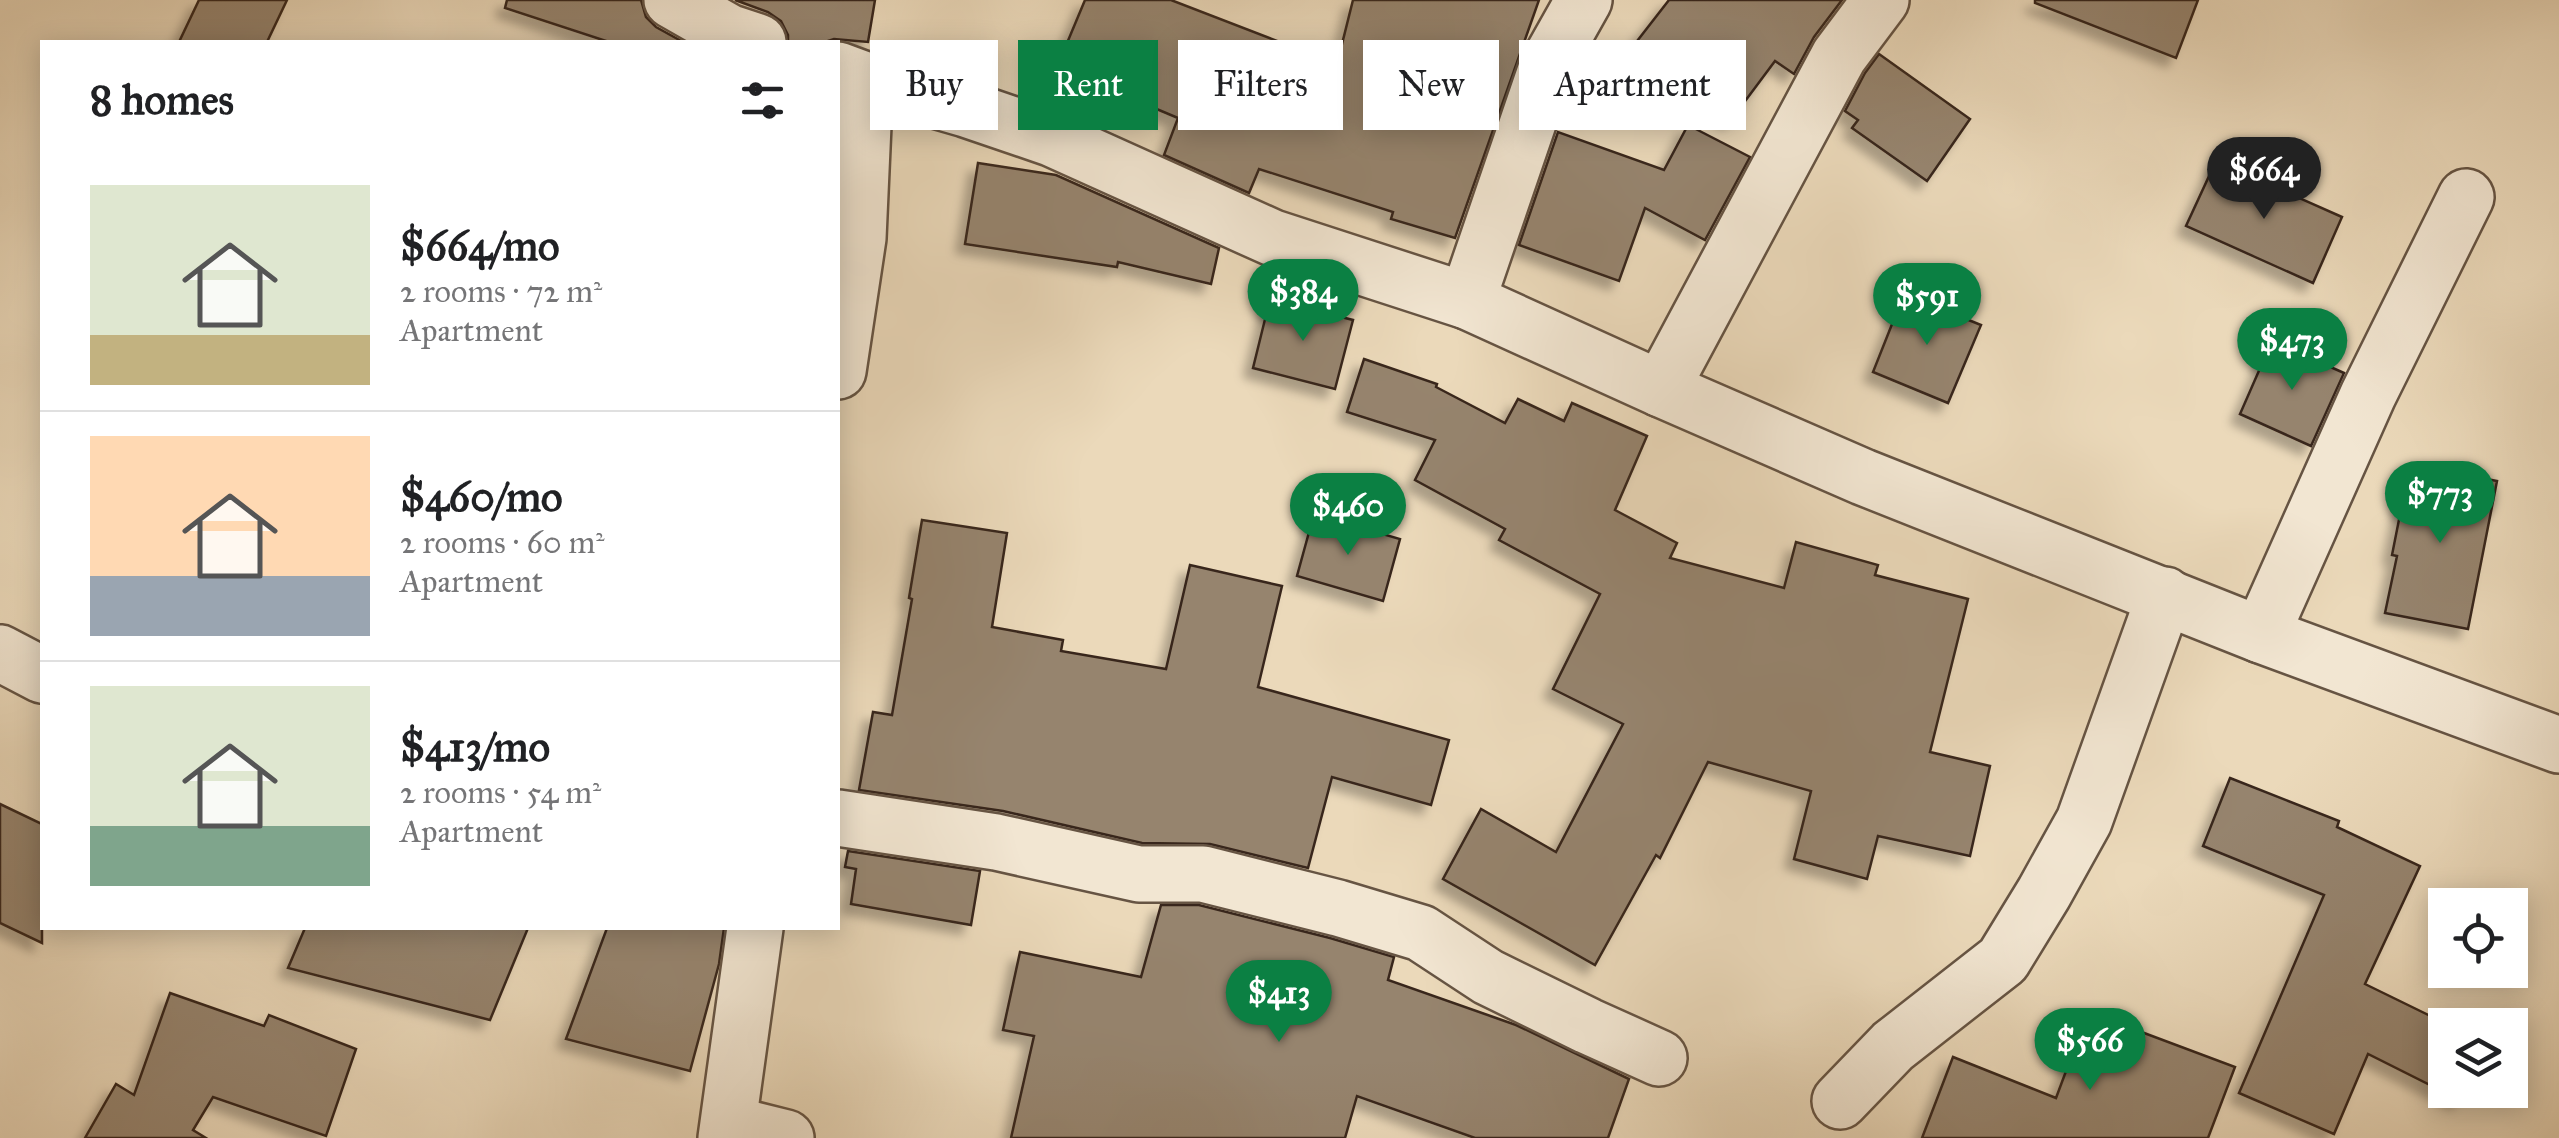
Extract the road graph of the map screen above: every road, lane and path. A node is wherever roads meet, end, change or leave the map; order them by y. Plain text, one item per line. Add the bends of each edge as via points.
1 (672, 0) edge
2 (1584, 0) edge
3 (1881, 0) edge
4 (752, 40) edge
5 (851, 75) edge
6 (2466, 197) dead end
7 (1467, 300) junction
8 (840, 358) edge
9 (1661, 389) junction
10 (2164, 596) junction
11 (2261, 635) junction
12 (0, 653) edge
13 (40, 675) edge
14 (2559, 745) edge
15 (840, 818) edge
16 (755, 930) edge
17 (1659, 1058) dead end
18 (1840, 1101) dead end
19 (728, 1131) edge
20 (786, 1138) edge

1 - 4 street
2 - 7 street via 1548,64
3 - 9 street via 1839,56
5 - 7 street via 1052,138 1273,238
5 - 8 street via 858,238
6 - 11 street
7 - 9 street
9 - 10 street
10 - 11 street
10 - 18 street via 2084,822 2003,960 1893,1046
11 - 14 street
12 - 13 street
15 - 17 street via 996,842 1138,874 1203,874 1338,908 1421,933 1488,977
16 - 19 street
19 - 20 street

